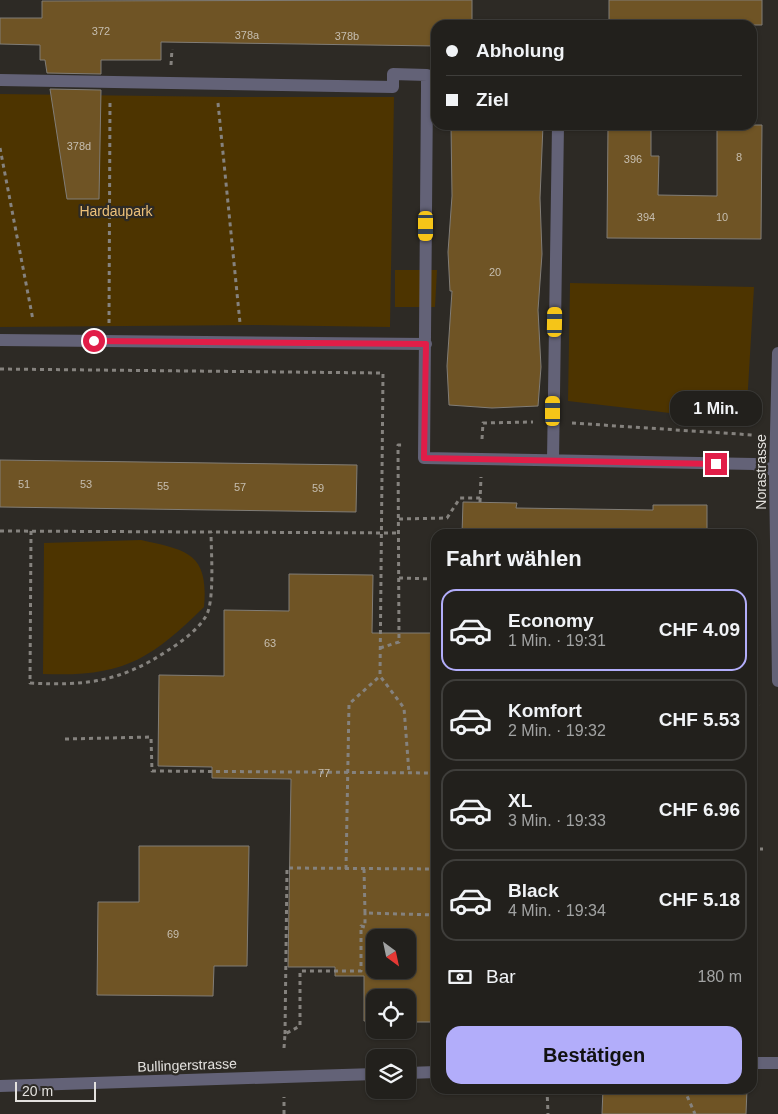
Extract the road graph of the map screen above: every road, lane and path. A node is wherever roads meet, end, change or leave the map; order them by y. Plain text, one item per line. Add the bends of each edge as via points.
1 (0, 80) edge
2 (110, 82) junction
3 (216, 84) junction
4 (431, 85) edge
5 (431, 130) edge
6 (558, 130) edge
7 (0, 148) edge
8 (0, 340) edge
9 (37, 340) junction
10 (109, 341) junction
11 (242, 342) junction
12 (426, 344) junction
13 (778, 353) edge
14 (0, 369) edge
15 (243, 371) junction
16 (553, 422) junction
17 (753, 435) dead end
18 (424, 445) junction
19 (482, 459) junction
20 (553, 460) junction
21 (776, 472) edge
22 (481, 498) dead end
23 (399, 519) junction
24 (0, 531) edge
25 (31, 531) junction
26 (211, 532) junction
27 (399, 534) junction
28 (399, 578) junction
29 (431, 579) edge
30 (380, 648) junction
31 (380, 676) junction
32 (778, 681) edge
33 (757, 705) edge
34 (760, 705) dead end
35 (65, 739) dead end
36 (347, 773) junction
37 (409, 773) junction
38 (431, 773) edge
39 (763, 848) dead end
40 (757, 849) edge
41 (346, 869) junction
42 (364, 869) junction
43 (431, 869) edge
44 (365, 913) junction
45 (431, 915) edge
46 (284, 1034) junction
47 (284, 1048) dead end
48 (757, 1063) edge
49 (778, 1063) edge
50 (431, 1072) edge
51 (416, 1073) edge
52 (366, 1074) edge
53 (0, 1086) edge
54 (284, 1092) dead end
55 (547, 1094) edge
56 (686, 1094) edge
57 (284, 1114) edge
58 (548, 1114) edge
59 (695, 1114) edge

1 - 2 street
2 - 3 street
2 - 10 path
3 - 4 street via 393,87 393,74 427,75
3 - 11 path
5 - 12 street
6 - 16 street
7 - 9 path
8 - 9 street
9 - 10 street
10 - 11 street
11 - 12 street
11 - 15 path
12 - 18 street
13 - 21 street, Norastrasse
14 - 15 path
15 - 30 path via 383,373
16 - 17 path
16 - 19 path via 483,423
16 - 20 street
18 - 19 street via 424,458
18 - 23 path via 398,445
19 - 20 street
20 - 21 street via 754,464
21 - 32 street, Norastrasse
22 - 23 path via 460,498 448,518
23 - 27 path
24 - 25 path
25 - 26 path
25 - 26 path via 30,683 66,685 113,679 147,665 183,641 207,615 212,586
26 - 27 path
27 - 28 path
28 - 29 path
28 - 30 path via 399,642
30 - 31 path
31 - 36 path via 348,704
31 - 37 path via 404,708
33 - 34 path
35 - 36 path via 151,737 152,771
36 - 37 path
36 - 41 path
37 - 38 path
39 - 40 path
41 - 42 path
41 - 46 path via 287,868
42 - 43 path
42 - 44 path
44 - 45 path
44 - 46 path via 365,927 361,926 361,971 300,971 300,1026
46 - 47 path
48 - 49 street
50 - 51 street
52 - 53 street, Bullingerstrasse
54 - 57 path
55 - 58 path
56 - 59 path

